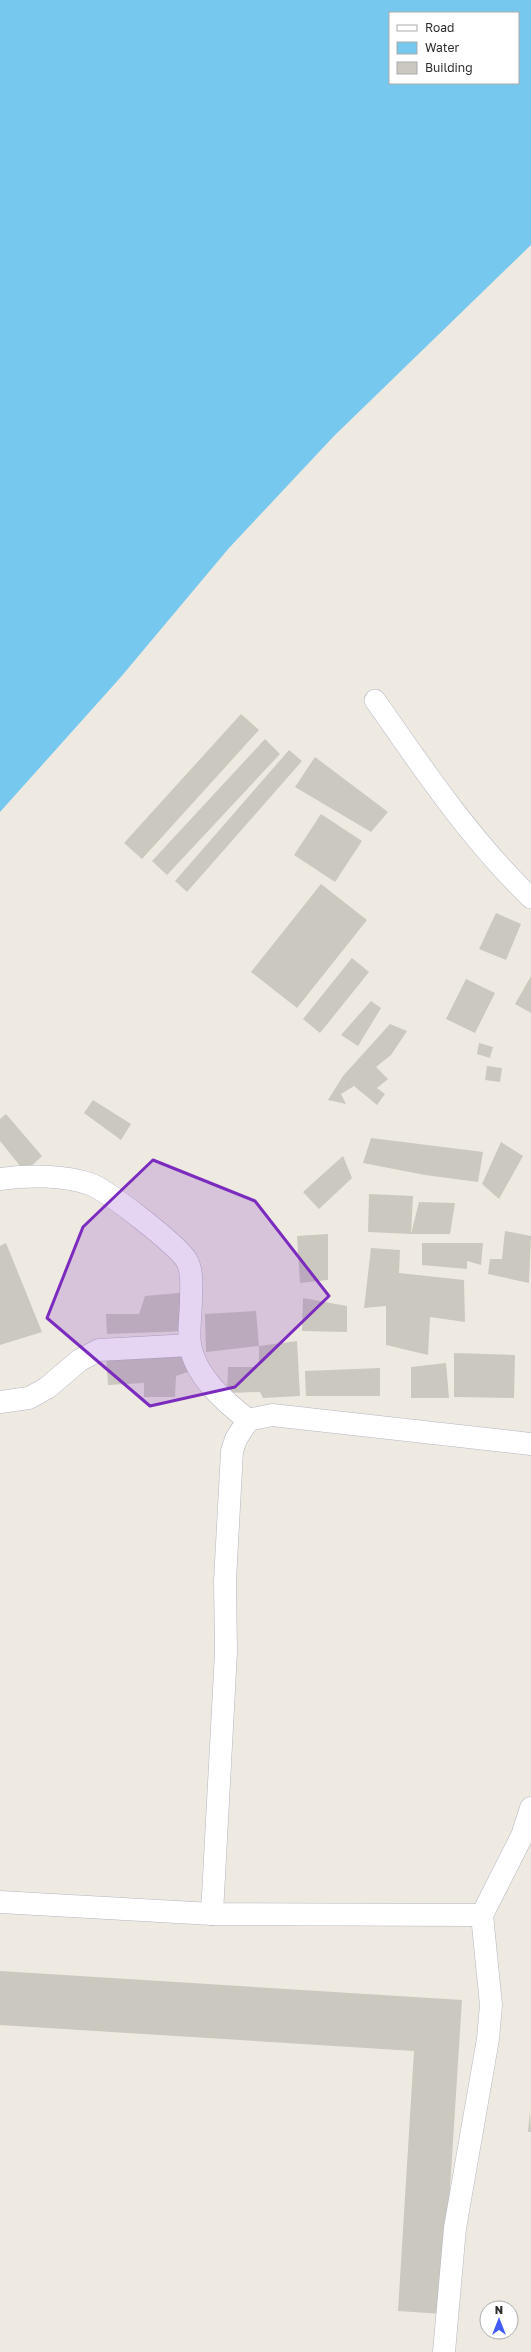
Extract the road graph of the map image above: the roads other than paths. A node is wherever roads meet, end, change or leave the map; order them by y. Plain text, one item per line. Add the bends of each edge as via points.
1 (375, 700) dead end
2 (531, 898) edge
3 (0, 1179) edge
4 (190, 1345) junction
5 (0, 1402) edge
6 (248, 1420) junction
7 (531, 1444) edge
8 (531, 1808) edge
9 (0, 1902) edge
10 (212, 1914) junction
11 (482, 1915) junction
12 (444, 2352) edge

1 - 2 lane via 439,793 501,869
3 - 4 street via 47,1177 91,1184 176,1247 187,1261 191,1273
4 - 5 street via 99,1350 80,1360 35,1395
4 - 6 street via 209,1384 226,1403
6 - 7 street via 272,1415
6 - 10 street via 232,1451 225,1581 226,1652
8 - 11 street via 522,1836
9 - 10 street
10 - 11 street
11 - 12 street via 491,2005 488,2039 455,2228

